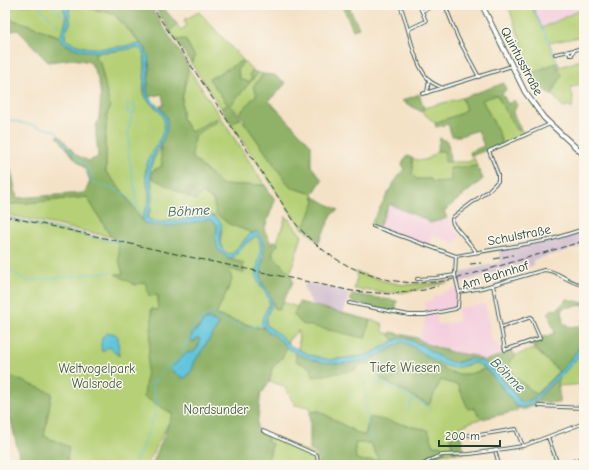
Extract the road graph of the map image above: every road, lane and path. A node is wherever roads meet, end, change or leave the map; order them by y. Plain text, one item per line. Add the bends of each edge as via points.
1 (400, 5) edge
2 (419, 5) edge
3 (436, 5) edge
4 (445, 5) edge
5 (482, 5) edge
6 (422, 11) junction
7 (409, 29) junction
8 (584, 48) edge
9 (574, 50) junction
10 (568, 51) junction
11 (555, 54) dead end
12 (512, 66) junction
13 (479, 77) junction
14 (429, 80) junction
15 (442, 88) junction
16 (427, 93) junction
17 (422, 94) dead end
18 (550, 124) junction
19 (583, 154) edge
20 (373, 226) dead end
21 (584, 229) edge
22 (475, 252) junction
23 (456, 256) junction
24 (455, 275) junction
25 (417, 278) dead end
26 (493, 285) junction
27 (584, 285) edge
28 (459, 292) junction
29 (349, 303) dead end
30 (502, 328) junction
31 (539, 406) dead end
32 (584, 408) edge
33 (584, 423) edge
34 (263, 431) dead end
35 (469, 435) dead end
36 (548, 437) junction
37 (523, 446) junction
38 (495, 450) junction
39 (584, 457) edge
40 (318, 465) edge
41 (422, 465) edge
42 (499, 465) edge
43 (558, 465) edge
44 (563, 465) edge

1 - 7 street
2 - 6 street
3 - 6 street
4 - 13 street via 458,38
5 - 12 main road, Quintusstraße
6 - 7 street via 426,21
7 - 14 street via 417,61
8 - 9 street
9 - 10 street
9 - 10 street via 572,55
10 - 11 street
12 - 13 street
12 - 18 main road, Quintusstraße via 525,92
13 - 15 street
14 - 15 street
14 - 16 street
15 - 16 street
16 - 17 street
18 - 19 main road, Quintusstraße
18 - 22 street via 489,151 498,174 498,181 452,220
20 - 23 street
21 - 22 street, Schulstraße via 549,240
22 - 23 street, Schulstraße
23 - 24 street
24 - 25 street
24 - 28 street
26 - 27 street, Am Bahnhof via 546,270 576,284
26 - 28 street, Am Bahnhof
26 - 30 street
28 - 29 street, Am Bahnhof via 457,308 425,315 409,315
30 - 30 street via 505,350 540,338 531,317
31 - 32 street
33 - 36 street
34 - 40 street via 317,455
35 - 37 street via 516,429
36 - 37 street
36 - 43 street
37 - 38 street
38 - 41 street via 468,455 442,455
38 - 42 street
39 - 44 street

